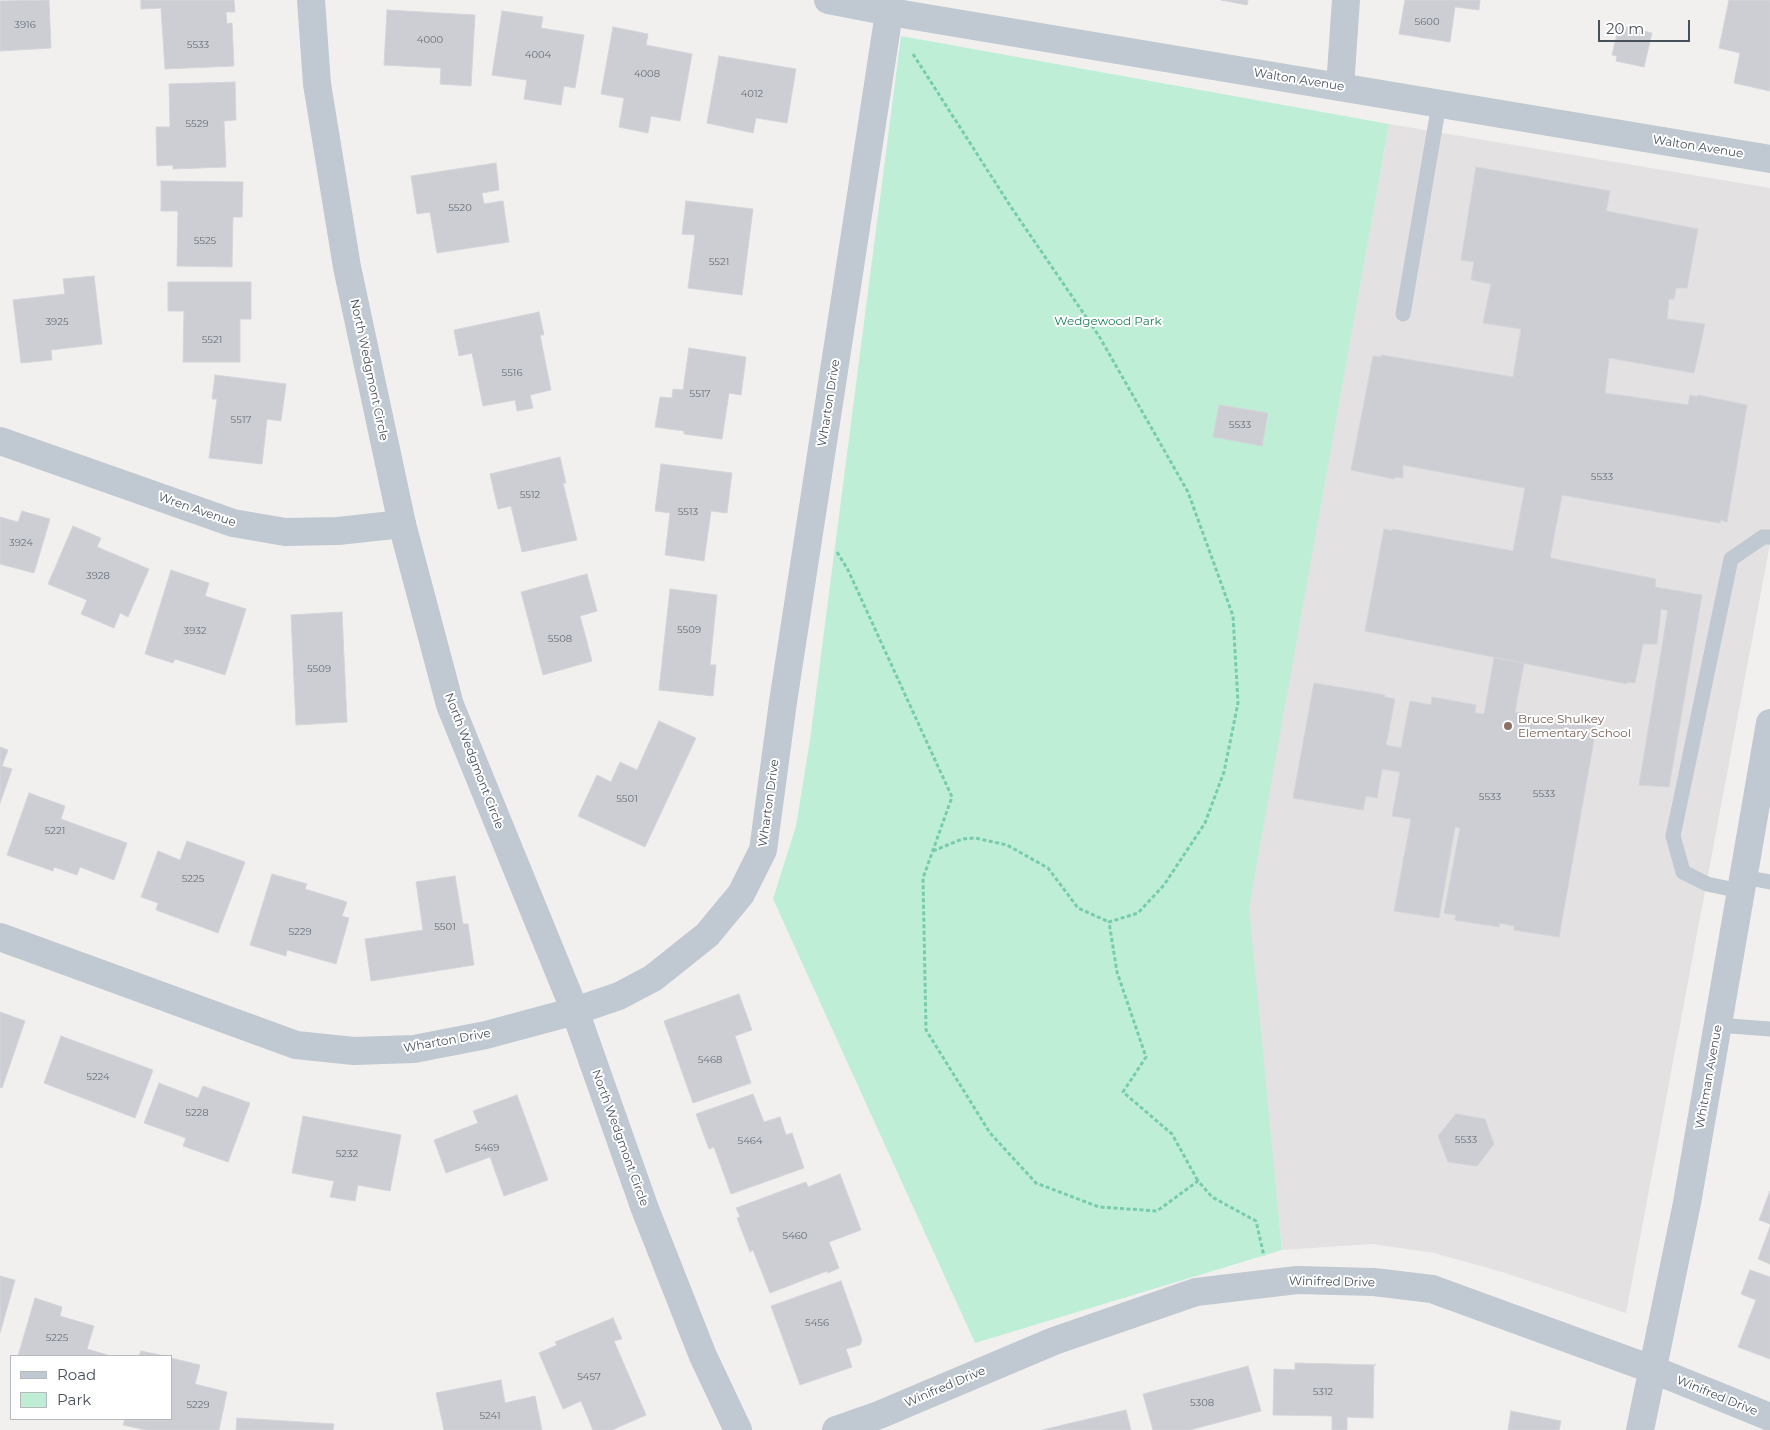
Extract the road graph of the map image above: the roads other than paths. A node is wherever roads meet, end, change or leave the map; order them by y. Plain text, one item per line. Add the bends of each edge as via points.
1 (311, 0) edge
2 (828, 0) edge
3 (1346, 0) edge
4 (890, 6) edge
5 (1340, 87) junction
6 (1439, 104) junction
7 (1770, 159) edge
8 (1403, 314) dead end
9 (0, 441) edge
10 (402, 524) junction
11 (1770, 537) edge
12 (1770, 723) edge
13 (1763, 797) edge
14 (1770, 882) edge
15 (1741, 884) junction
16 (0, 937) edge
17 (575, 1011) junction
18 (1717, 1025) junction
19 (1770, 1029) edge
20 (1654, 1370) junction
21 (1770, 1417) edge
22 (738, 1430) edge
23 (836, 1430) edge
24 (1640, 1430) edge

1 - 10 street, North Wedgmont Circle via 317,84 347,267
2 - 4 street, Walton Avenue
3 - 5 street
4 - 5 street, Walton Avenue
4 - 17 street, Wharton Drive via 763,850 741,894 708,935 653,978 619,996
5 - 6 street, Walton Avenue
6 - 7 street, Walton Avenue
6 - 8 lane
9 - 10 street, Wren Avenue via 233,523 285,532 338,532
10 - 17 street, North Wedgmont Circle via 450,705
11 - 15 lane via 1763,537 1730,559 1673,836 1682,872 1707,884
12 - 13 street, Whitman Avenue
13 - 15 street, Whitman Avenue
14 - 15 lane
15 - 18 street, Whitman Avenue
16 - 17 street, Wharton Drive via 296,1045 354,1052 414,1049 486,1036
17 - 22 street, North Wedgmont Circle via 645,1209 703,1356
18 - 19 lane
18 - 20 street, Whitman Avenue
20 - 21 street, Winifred Drive
20 - 23 street, Winifred Drive via 1432,1289 1296,1280 1187,1295 1054,1341
20 - 24 street, Whitman Avenue

